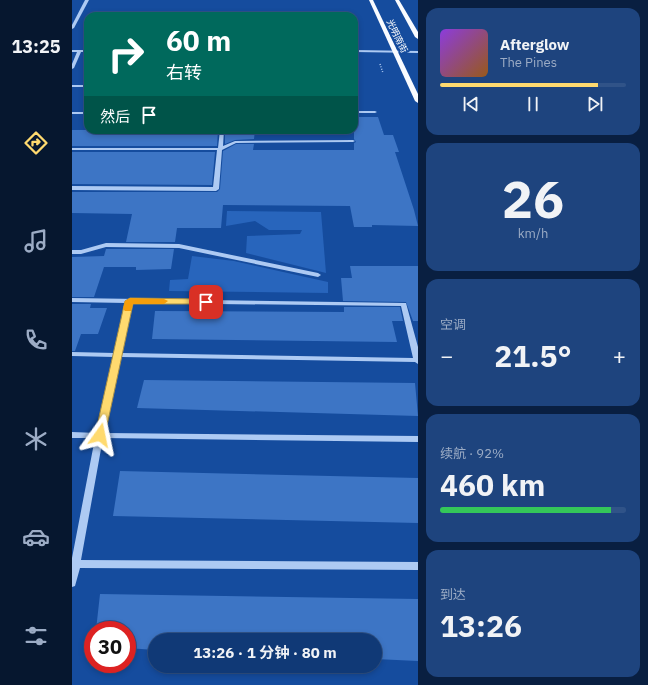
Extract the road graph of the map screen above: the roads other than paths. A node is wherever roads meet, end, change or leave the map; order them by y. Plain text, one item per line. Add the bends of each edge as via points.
1 (87, 0) edge
2 (370, 0) edge
3 (397, 0) edge
4 (72, 28) edge
5 (418, 37) edge
6 (72, 51) edge
7 (80, 51) junction
8 (84, 51) edge
9 (358, 52) edge
10 (418, 52) edge
11 (396, 54) junction
12 (72, 56) edge
13 (78, 56) junction
14 (84, 56) edge
15 (358, 56) edge
16 (418, 56) edge
17 (72, 68) edge
18 (72, 86) edge
19 (84, 86) edge
20 (418, 101) edge
21 (358, 112) edge
22 (375, 112) dead end
23 (72, 113) edge
24 (84, 113) edge
25 (222, 134) edge
26 (353, 141) dead end
27 (72, 149) edge
28 (220, 149) junction
29 (72, 188) edge
30 (72, 252) edge
31 (318, 275) dead end
32 (72, 300) edge
33 (130, 301) junction
34 (72, 354) edge
35 (118, 355) junction
36 (418, 361) edge
37 (72, 435) edge
38 (100, 435) junction
39 (418, 439) edge
40 (74, 564) edge
41 (418, 566) edge
42 (72, 583) edge

1 - 4 street
2 - 11 main road, 光明南街
3 - 5 main road
6 - 7 street
7 - 8 street
7 - 13 street
9 - 11 street
10 - 11 street
11 - 15 street
11 - 16 street
11 - 20 main road, 光明南街
12 - 13 street
13 - 14 street
13 - 17 street
18 - 19 street
21 - 22 street
23 - 24 street
25 - 28 street
26 - 28 street via 234,142
27 - 28 street
28 - 29 street via 216,190
30 - 31 street via 106,245 179,246
32 - 33 street
33 - 35 street
33 - 36 street via 404,304
34 - 35 street
35 - 36 street
35 - 38 street
37 - 38 street
38 - 39 street
38 - 40 street
40 - 41 street
40 - 42 street

